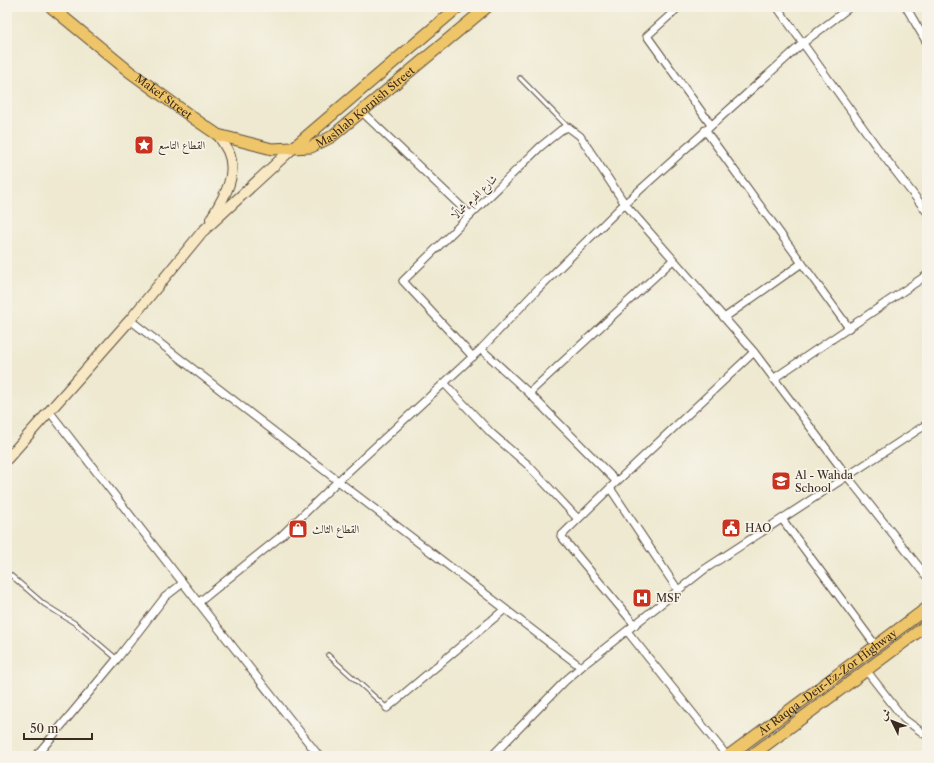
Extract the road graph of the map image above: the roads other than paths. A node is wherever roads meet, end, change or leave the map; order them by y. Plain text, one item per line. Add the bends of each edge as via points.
1 (51, 7) edge
2 (458, 7) edge
3 (487, 7) edge
4 (679, 7) edge
5 (776, 7) edge
6 (850, 7) edge
7 (906, 7) edge
8 (803, 43) junction
9 (927, 43) edge
10 (520, 78) dead end
11 (362, 112) junction
12 (711, 125) junction
13 (568, 128) junction
14 (705, 130) junction
15 (218, 135) junction
16 (293, 148) junction
17 (625, 204) junction
18 (927, 212) edge
19 (470, 216) junction
20 (202, 232) junction
21 (673, 260) junction
22 (802, 264) junction
23 (927, 275) edge
24 (724, 318) junction
25 (130, 320) junction
26 (849, 328) junction
27 (481, 349) junction
28 (754, 352) junction
29 (473, 357) junction
30 (773, 379) junction
31 (444, 383) junction
32 (529, 394) junction
33 (49, 411) junction
34 (927, 424) edge
35 (7, 459) edge
36 (847, 476) junction
37 (338, 481) junction
38 (616, 481) junction
39 (610, 488) junction
40 (578, 519) junction
41 (782, 519) junction
42 (7, 572) edge
43 (927, 577) edge
44 (183, 583) junction
45 (678, 590) junction
46 (198, 603) junction
47 (927, 608) edge
48 (505, 609) junction
49 (635, 625) junction
50 (927, 625) edge
51 (627, 631) junction
52 (876, 646) junction
53 (328, 655) dead end
54 (117, 659) junction
55 (581, 667) junction
56 (866, 670) junction
57 (387, 708) joint
58 (927, 736) edge
59 (36, 756) edge
60 (319, 756) edge
61 (492, 756) edge
62 (728, 756) edge
63 (751, 756) edge

1 - 15 main road, Makef Street via 130,72
2 - 16 main road, Mashlab Kornish Street
3 - 11 main road, Mashlab Kornish Street
4 - 12 street via 647,36
5 - 8 street
6 - 8 street
7 - 9 street
8 - 12 street
8 - 18 street via 879,150
10 - 13 lane
11 - 16 main road, Mashlab Kornish Street via 331,137 311,146
11 - 19 street
12 - 14 street
13 - 17 street via 580,136
13 - 19 street, شارع الهرم شمالًا via 561,130 540,147
14 - 17 street
14 - 22 street
15 - 16 main road, Makef Street via 272,148
15 - 20 main road via 228,152 232,166 231,179 224,198
16 - 20 main road
17 - 21 street
17 - 27 street
19 - 29 street, شارع الهرم شمالًا via 403,281
20 - 25 main road
21 - 24 street
21 - 32 street
22 - 24 street
22 - 26 street
23 - 26 street
24 - 28 street
25 - 33 main road
25 - 37 street
26 - 30 street
27 - 29 street
27 - 32 street
28 - 30 street
28 - 38 street
29 - 31 street
30 - 36 street
31 - 37 street
31 - 40 street via 490,433 528,465
32 - 38 street
33 - 35 main road
33 - 44 street
34 - 36 street
36 - 41 street
36 - 43 street
37 - 46 street via 280,537
37 - 48 street
38 - 39 street
39 - 40 street
39 - 45 street
40 - 49 street via 561,536
41 - 45 street via 705,569
41 - 52 street
42 - 54 lane via 44,604 76,624
44 - 46 street
44 - 54 street via 165,597
45 - 49 street
46 - 60 street
47 - 52 main road, Ar Raqqa -Deir-Ez-Zor Highway
48 - 55 street
48 - 57 street
49 - 51 street
50 - 56 main road, Ar Raqqa -Deir-Ez-Zor Highway
51 - 55 street
51 - 62 street
52 - 62 main road, Ar Raqqa -Deir-Ez-Zor Highway
53 - 57 lane
54 - 59 street
55 - 61 street
56 - 58 street via 904,719
56 - 63 main road, Ar Raqqa -Deir-Ez-Zor Highway

